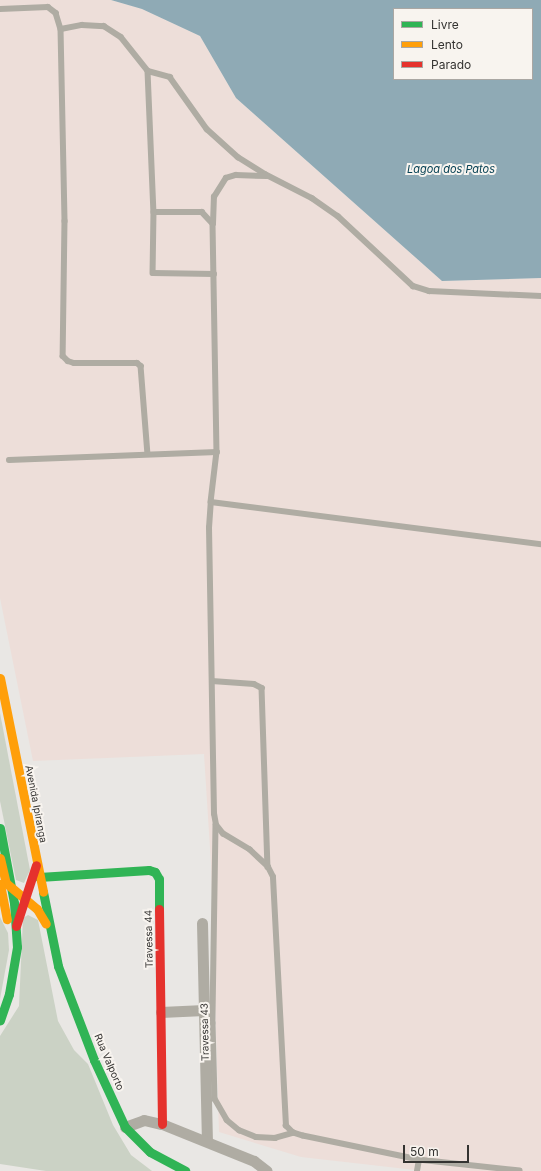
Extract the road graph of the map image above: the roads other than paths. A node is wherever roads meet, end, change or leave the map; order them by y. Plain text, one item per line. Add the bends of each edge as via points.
1 (0, 9) edge
2 (61, 29) junction
3 (148, 71) junction
4 (269, 176) junction
5 (154, 212) junction
6 (212, 224) junction
7 (214, 274) junction
8 (541, 296) edge
9 (217, 452) junction
10 (148, 454) junction
11 (9, 460) dead end
12 (211, 502) junction
13 (541, 544) edge
14 (0, 678) edge
15 (212, 681) junction
16 (216, 825) junction
17 (0, 828) edge
18 (0, 858) edge
19 (36, 865) junction
20 (268, 867) junction
21 (39, 877) junction
22 (0, 884) edge
23 (12, 889) junction
24 (23, 899) junction
25 (202, 924) dead end
26 (16, 926) junction
27 (51, 935) junction
28 (14, 967) junction
29 (204, 1010) junction
30 (161, 1012) junction
31 (0, 1020) edge
32 (162, 1124) junction
33 (125, 1127) junction
34 (293, 1133) junction
35 (207, 1140) junction
36 (419, 1160) junction
37 (183, 1171) edge
38 (267, 1171) edge
39 (417, 1171) edge
40 (520, 1171) edge

1 - 2 lane via 48,7 56,13
2 - 3 lane via 82,25 104,26 120,37
2 - 10 lane via 65,221 63,356 74,362 137,362 141,366
3 - 4 lane via 170,77 207,129 238,157
3 - 5 lane
4 - 6 lane via 236,175 226,178 214,197
4 - 8 lane via 312,198 338,216 413,286 429,290
5 - 6 lane via 202,212
5 - 7 lane via 153,273
6 - 7 lane
7 - 9 lane
9 - 10 lane
9 - 12 lane
10 - 11 lane
12 - 13 lane
12 - 15 lane
14 - 19 main road, Avenida Ipiranga
15 - 16 lane
15 - 20 lane via 254,684 262,688
16 - 20 lane via 223,834 250,850
16 - 34 lane via 213,1023 215,1099 227,1120 239,1130 256,1137 275,1138
17 - 23 main road
18 - 23 main road via 4,877
19 - 21 main road, Avenida Ipiranga
19 - 24 main road
20 - 34 lane via 273,877 286,1126
21 - 27 main road, Avenida Ipiranga
21 - 30 main road, Travessa 44 via 149,870 155,872 159,879
22 - 28 main road
23 - 24 main road
23 - 26 main road
24 - 26 main road
24 - 27 main road via 37,909
25 - 29 street, Travessa 43
26 - 28 main road
27 - 33 main road, Rua Valporto via 58,966 94,1060
28 - 31 main road via 9,994
29 - 30 street
29 - 35 street, Travessa 43
30 - 32 main road, Travessa 44
32 - 33 street via 144,1120
32 - 35 street
33 - 37 main road, Rua Valporto via 150,1152
34 - 36 lane
35 - 38 street via 254,1161
36 - 39 lane
36 - 40 lane

